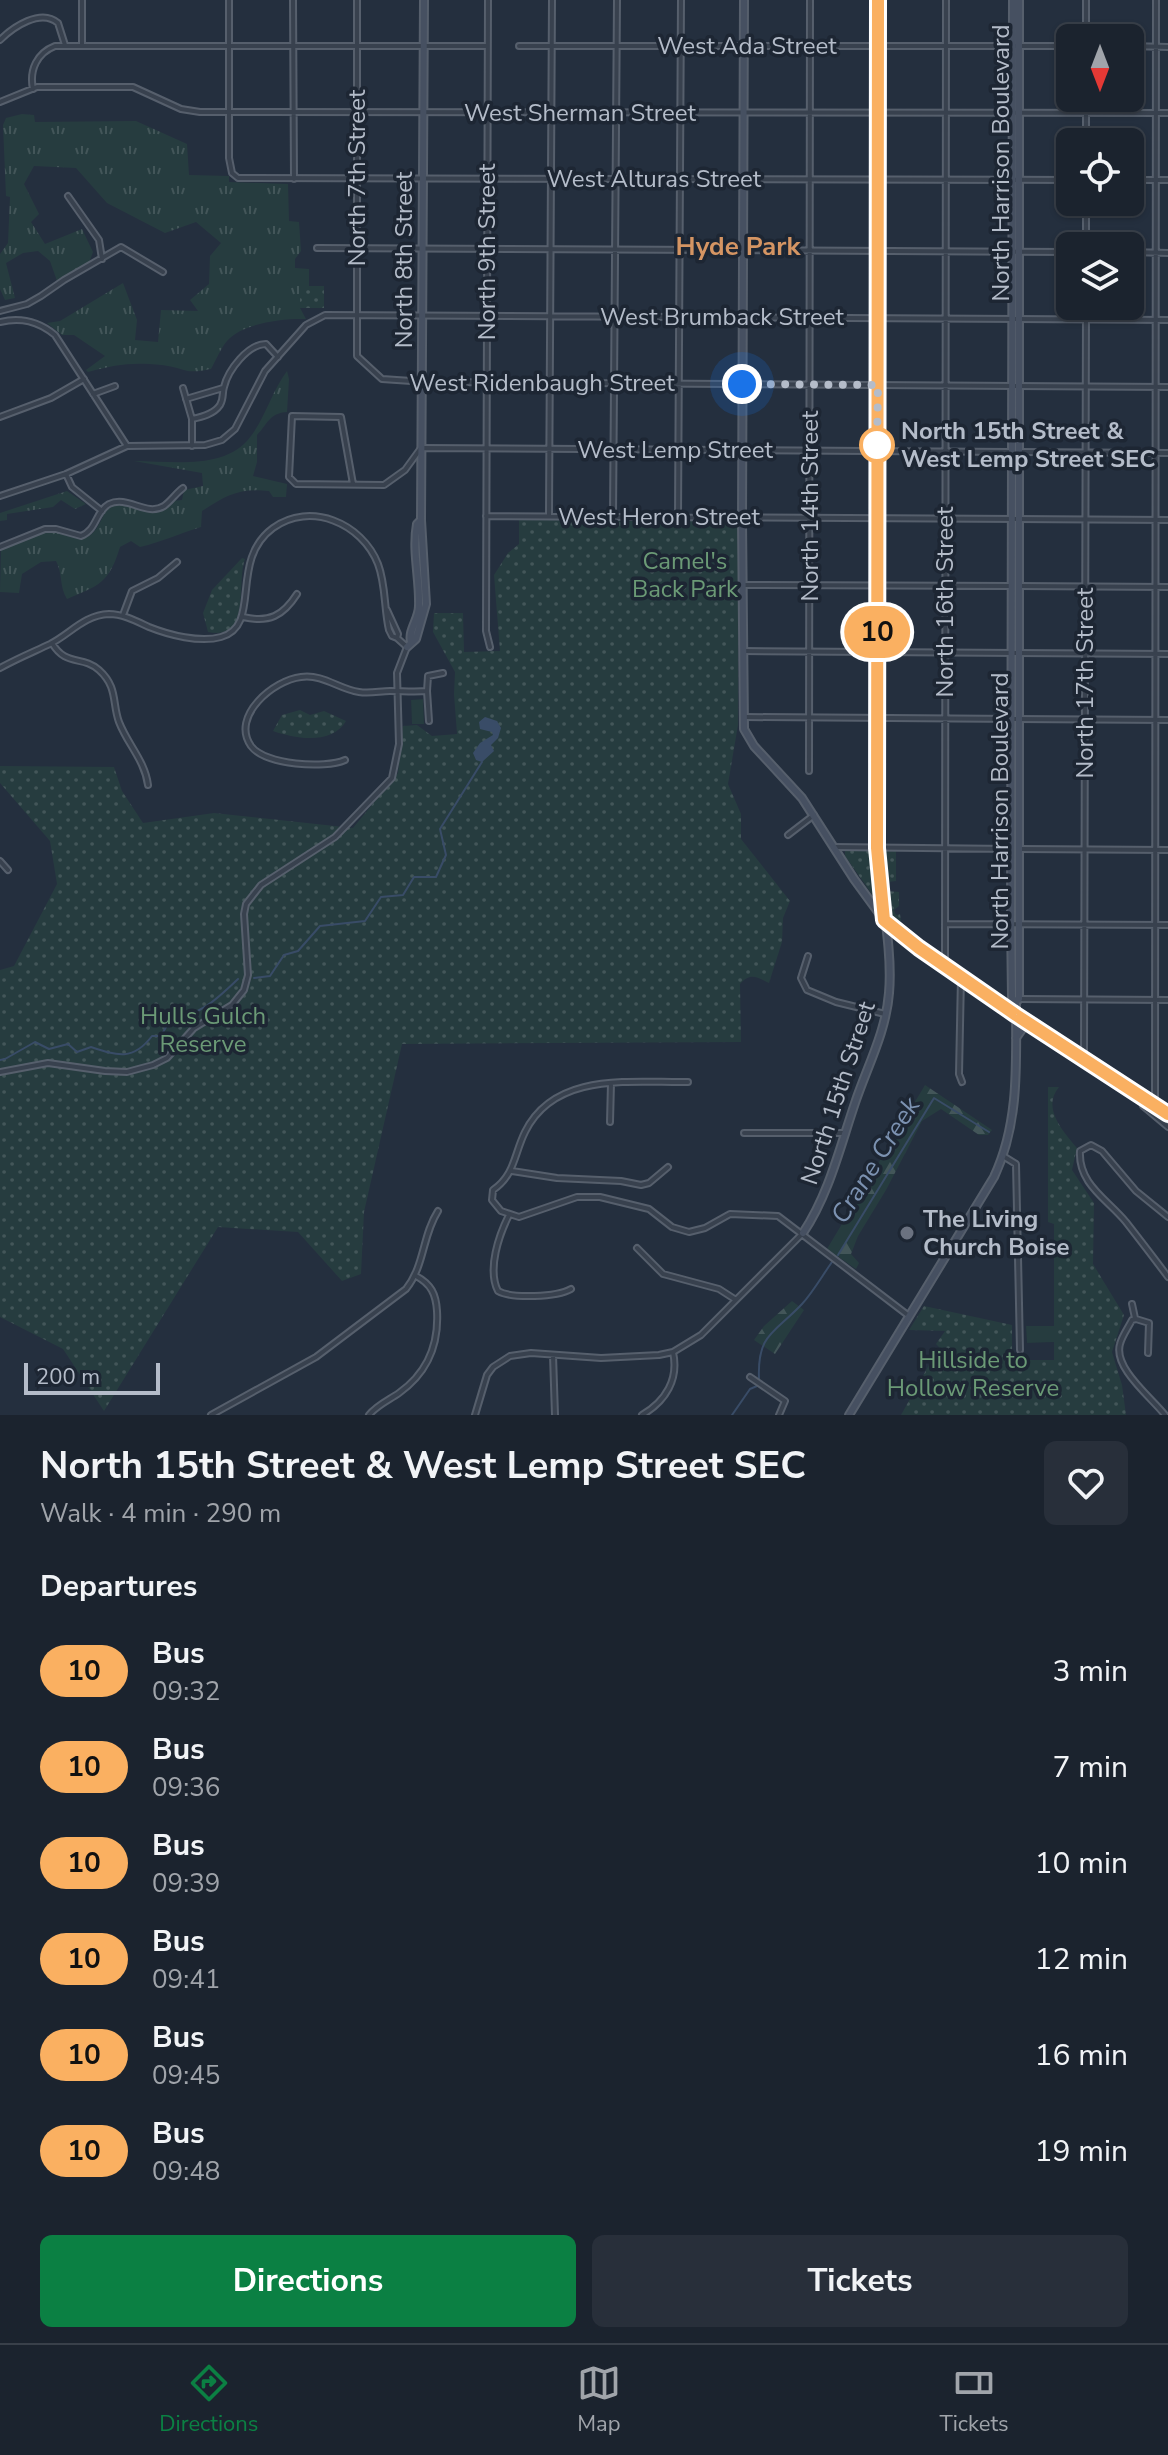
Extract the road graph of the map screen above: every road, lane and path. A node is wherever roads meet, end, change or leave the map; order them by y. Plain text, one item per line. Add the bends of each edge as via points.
1 (82, 0) edge
2 (229, 0) edge
3 (293, 0) edge
4 (357, 0) edge
5 (424, 0) edge
6 (488, 0) edge
7 (552, 0) edge
8 (617, 0) edge
9 (681, 0) edge
10 (744, 0) edge
11 (810, 0) edge
12 (878, 0) edge
13 (946, 0) edge
14 (1013, 0) edge
15 (1019, 0) edge
16 (1086, 0) edge
17 (1156, 0) edge
18 (1086, 24) edge
19 (0, 40) edge
20 (65, 46) junction
21 (82, 46) junction
22 (229, 46) junction
23 (293, 46) junction
24 (357, 46) junction
25 (423, 46) junction
26 (488, 46) junction
27 (519, 46) dead end
28 (552, 46) junction
29 (617, 46) junction
30 (680, 46) junction
31 (743, 46) junction
32 (810, 46) junction
33 (878, 46) junction
34 (946, 46) junction
35 (1056, 46) edge
36 (1016, 47) junction
37 (1144, 47) edge
38 (1156, 47) junction
39 (1168, 47) edge
40 (33, 89) junction
41 (0, 102) edge
42 (229, 112) junction
43 (293, 112) junction
44 (357, 112) junction
45 (423, 112) junction
46 (488, 112) junction
47 (552, 112) junction
48 (617, 113) junction
49 (680, 113) junction
50 (743, 113) junction
51 (810, 113) junction
52 (878, 113) junction
53 (946, 113) junction
54 (1016, 113) junction
55 (1086, 113) junction
56 (1156, 113) junction
57 (1168, 113) edge
58 (1086, 128) edge
59 (294, 179) junction
60 (357, 179) junction
61 (423, 179) junction
62 (487, 179) junction
63 (551, 179) junction
64 (616, 179) junction
65 (680, 179) junction
66 (743, 180) junction
67 (810, 180) junction
68 (878, 180) junction
69 (946, 180) junction
70 (1016, 180) junction
71 (1056, 180) edge
72 (1144, 180) edge
73 (1156, 180) junction
74 (1168, 180) edge
75 (68, 196) dead end
76 (317, 248) dead end
77 (357, 248) junction
78 (422, 249) junction
79 (487, 249) junction
80 (551, 249) junction
81 (616, 250) junction
82 (679, 250) junction
83 (744, 251) junction
84 (810, 251) junction
85 (878, 251) junction
86 (946, 251) junction
87 (1016, 252) junction
88 (1056, 252) edge
89 (1144, 253) edge
90 (1155, 253) junction
91 (1168, 253) edge
92 (102, 259) junction
93 (163, 272) dead end
94 (0, 311) edge
95 (357, 315) junction
96 (423, 315) junction
97 (487, 315) junction
98 (551, 316) junction
99 (615, 316) junction
100 (679, 316) junction
101 (743, 317) junction
102 (810, 317) junction
103 (878, 318) junction
104 (946, 318) junction
105 (1016, 319) junction
106 (1056, 319) edge
107 (1086, 320) edge
108 (1144, 320) edge
109 (1155, 320) junction
110 (1168, 320) edge
111 (0, 322) edge
112 (357, 356) joint
113 (278, 357) junction
114 (84, 379) junction
115 (422, 382) junction
116 (487, 382) junction
117 (550, 383) junction
118 (615, 383) junction
119 (678, 384) junction
120 (742, 384) junction
121 (810, 385) junction
122 (878, 385) junction
123 (115, 386) dead end
124 (946, 386) junction
125 (1016, 386) junction
126 (1085, 386) junction
127 (1155, 387) junction
128 (1168, 387) edge
129 (183, 388) dead end
130 (223, 388) junction
131 (93, 394) junction
132 (186, 399) junction
133 (0, 417) edge
134 (192, 419) junction
135 (127, 446) junction
136 (192, 446) junction
137 (421, 448) junction
138 (486, 449) junction
139 (550, 449) junction
140 (615, 450) junction
141 (678, 450) junction
142 (742, 451) junction
143 (810, 451) junction
144 (877, 451) junction
145 (946, 452) junction
146 (1016, 452) junction
147 (1085, 453) junction
148 (1155, 453) junction
149 (1168, 453) edge
150 (66, 474) junction
151 (353, 484) junction
152 (183, 488) dead end
153 (174, 495) junction
154 (0, 496) edge
155 (180, 501) dead end
156 (102, 511) junction
157 (486, 516) junction
158 (549, 516) junction
159 (613, 517) junction
160 (678, 517) junction
161 (742, 517) junction
162 (809, 518) junction
163 (877, 518) junction
164 (945, 519) junction
165 (1015, 519) junction
166 (1085, 520) junction
167 (1156, 520) junction
168 (1168, 520) edge
169 (0, 547) edge
170 (177, 562) dead end
171 (742, 585) junction
172 (810, 585) junction
173 (877, 585) junction
174 (945, 586) junction
175 (1015, 586) junction
176 (1085, 587) junction
177 (1155, 587) junction
178 (1168, 587) edge
179 (297, 594) dead end
180 (123, 615) junction
181 (243, 617) junction
182 (52, 643) junction
183 (409, 645) junction
184 (490, 647) dead end
185 (743, 651) junction
186 (809, 651) junction
187 (877, 652) junction
188 (945, 652) junction
189 (1015, 653) junction
190 (1085, 653) junction
191 (1155, 654) junction
192 (1168, 654) edge
193 (0, 668) edge
194 (443, 673) dead end
195 (396, 691) junction
196 (427, 691) junction
197 (743, 717) junction
198 (809, 718) junction
199 (876, 718) junction
200 (945, 719) junction
201 (1015, 719) junction
202 (1085, 720) junction
203 (1154, 720) junction
204 (1168, 720) edge
205 (429, 721) dead end
206 (345, 760) dead end
207 (809, 771) dead end
208 (148, 785) dead end
209 (814, 815) junction
210 (788, 835) dead end
211 (833, 847) junction
212 (877, 848) junction
213 (945, 848) junction
214 (1015, 849) junction
215 (1085, 849) junction
216 (1154, 849) junction
217 (1168, 850) edge
218 (0, 861) edge
219 (8, 870) dead end
220 (884, 920) junction
221 (945, 924) junction
222 (1014, 924) junction
223 (1084, 924) junction
224 (1154, 925) junction
225 (1168, 925) edge
226 (905, 937) junction
227 (888, 951) junction
228 (808, 956) dead end
229 (945, 964) junction
230 (961, 974) junction
231 (1012, 992) junction
232 (992, 997) junction
233 (1084, 1000) junction
234 (1154, 1000) junction
235 (1168, 1000) edge
236 (1017, 1001) junction
237 (885, 1014) junction
238 (1016, 1015) junction
239 (1032, 1024) junction
240 (1015, 1041) junction
241 (1084, 1060) junction
242 (0, 1072) edge
243 (688, 1082) dead end
244 (962, 1082) dead end
245 (611, 1083) junction
246 (1145, 1099) junction
247 (1155, 1105) junction
248 (1168, 1114) edge
249 (610, 1122) dead end
250 (1168, 1127) edge
251 (744, 1133) dead end
252 (845, 1133) junction
253 (1003, 1156) junction
254 (668, 1167) dead end
255 (512, 1171) junction
256 (438, 1211) dead end
257 (509, 1215) junction
258 (1168, 1217) edge
259 (803, 1233) junction
260 (637, 1248) dead end
261 (416, 1276) junction
262 (1168, 1277) edge
263 (571, 1289) dead end
264 (736, 1300) junction
265 (1132, 1304) dead end
266 (909, 1316) junction
267 (1136, 1319) junction
268 (1020, 1350) dead end
269 (673, 1352) junction
270 (1148, 1353) dead end
271 (553, 1355) junction
272 (750, 1377) dead end
273 (211, 1415) edge
274 (369, 1415) edge
275 (475, 1415) edge
276 (555, 1415) edge
277 (642, 1415) edge
278 (779, 1415) edge
279 (849, 1415) edge
280 (1165, 1415) edge

1 - 21 street
2 - 22 street
3 - 23 street
4 - 24 street, North 7th Street
5 - 25 street, North 8th Street
6 - 26 street, North 9th Street
7 - 28 street
8 - 29 street
9 - 30 street
10 - 31 street
11 - 32 street, North 14th Street
12 - 33 street, North 15th Street
13 - 34 street, North 16th Street
14 - 36 street, North Harrison Boulevard
15 - 36 street, North Harrison Boulevard
16 - 18 street
17 - 38 street
19 - 20 street via 31,19 50,18 58,23
20 - 21 street
20 - 40 street via 48,49 36,60
21 - 22 street
22 - 23 street
22 - 42 street
23 - 24 street
23 - 43 street
24 - 25 street
24 - 44 street, North 7th Street
25 - 26 street
25 - 45 street, North 8th Street
26 - 46 street, North 9th Street
27 - 28 street, West Ada Street
28 - 29 street, West Ada Street
28 - 47 street
29 - 30 street, West Ada Street
29 - 48 street
30 - 31 street, West Ada Street
30 - 49 street
31 - 32 street, West Ada Street
31 - 50 street
32 - 33 street, West Ada Street
32 - 51 street, North 14th Street
33 - 34 street, West Ada Street
33 - 52 street, North 15th Street
34 - 36 street, West Ada Street
34 - 53 street, North 16th Street
35 - 36 street, West Ada Street
36 - 54 street, North Harrison Boulevard
37 - 38 street
38 - 39 street
38 - 56 street
40 - 41 street, West Sherman Street
40 - 42 street, West Sherman Street via 133,87 187,110
42 - 43 street, West Sherman Street
42 - 59 street, West Alturas Street via 230,168 238,178
43 - 44 street, West Sherman Street
43 - 59 street
44 - 45 street, West Sherman Street
44 - 60 street, North 7th Street
45 - 46 street, West Sherman Street
45 - 61 street, North 8th Street
46 - 47 street, West Sherman Street
46 - 62 street, North 9th Street
47 - 48 street, West Sherman Street
47 - 63 street
48 - 49 street, West Sherman Street
48 - 64 street
49 - 50 street, West Sherman Street
49 - 65 street
50 - 51 street, West Sherman Street
50 - 66 street
51 - 52 street, West Sherman Street
51 - 67 street, North 14th Street
52 - 53 street, West Sherman Street
52 - 68 street, North 15th Street
53 - 54 street, West Sherman Street
53 - 69 street, North 16th Street
54 - 55 street, West Sherman Street
54 - 70 street, North Harrison Boulevard
55 - 56 street, West Sherman Street
55 - 58 street
56 - 57 street, West Sherman Street
56 - 73 street
59 - 60 street, West Alturas Street
60 - 61 street, West Alturas Street
60 - 77 street, North 7th Street
61 - 62 street, West Alturas Street
61 - 78 street, North 8th Street
62 - 63 street, West Alturas Street
62 - 79 street, North 9th Street
63 - 64 street, West Alturas Street
63 - 80 street
64 - 65 street, West Alturas Street
64 - 81 street
65 - 66 street, West Alturas Street
65 - 82 street
66 - 67 street, West Alturas Street
66 - 83 street
67 - 68 street, West Alturas Street
67 - 84 street, North 14th Street
68 - 69 street, West Alturas Street
68 - 85 street, North 15th Street
69 - 70 street, West Alturas Street
69 - 86 street, North 16th Street
70 - 71 street, West Alturas Street
70 - 87 street, North Harrison Boulevard
72 - 73 street
73 - 74 street
73 - 90 street
75 - 92 street via 99,240
76 - 77 street
77 - 78 street
77 - 95 street, North 7th Street
78 - 79 street
78 - 96 street, North 8th Street
79 - 80 street
79 - 97 street, North 9th Street
80 - 81 street
80 - 98 street
81 - 82 street
81 - 99 street
82 - 83 street
82 - 100 street
83 - 84 street
83 - 101 street
84 - 85 street
84 - 102 street, North 14th Street
85 - 86 street
85 - 103 street, North 15th Street
86 - 87 street
86 - 104 street, North 16th Street
87 - 88 street
87 - 105 street, North Harrison Boulevard
89 - 90 street
90 - 91 street
90 - 109 street
92 - 93 street via 121,247
92 - 94 street via 34,300
95 - 96 street, West Brumback Street
95 - 112 street, North 7th Street
95 - 113 street, West Brumback Street via 325,315 306,325
96 - 97 street, West Brumback Street
96 - 115 street, North 8th Street
97 - 98 street, West Brumback Street
97 - 116 street, North 9th Street
98 - 99 street, West Brumback Street
98 - 117 street
99 - 100 street, West Brumback Street
99 - 118 street
100 - 101 street, West Brumback Street
100 - 119 street
101 - 102 street, West Brumback Street
101 - 120 street
102 - 103 street, West Brumback Street
102 - 121 street, North 14th Street
103 - 104 street, West Brumback Street
103 - 122 street, North 15th Street
104 - 105 street, West Brumback Street
104 - 124 street, North 16th Street
105 - 106 street, West Brumback Street
105 - 125 street, North Harrison Boulevard
107 - 126 street, North 17th Street
108 - 109 street, West Brumback Street
109 - 110 street, West Brumback Street
109 - 127 street
111 - 114 street via 28,321 46,328
112 - 115 street, West Ridenbaugh Street via 382,379
113 - 130 street via 266,344 257,344 240,358
113 - 136 street via 256,385 230,435
114 - 131 street
114 - 133 street
115 - 116 street, West Ridenbaugh Street
115 - 137 street, North 8th Street
116 - 117 street, West Ridenbaugh Street
116 - 138 street, North 9th Street
117 - 118 street, West Ridenbaugh Street
117 - 139 street
118 - 119 street, West Ridenbaugh Street
118 - 140 street
119 - 120 street, West Ridenbaugh Street
119 - 141 street
120 - 121 street, West Ridenbaugh Street
120 - 142 street
121 - 122 street, West Ridenbaugh Street
121 - 143 street, North 14th Street
122 - 124 street, West Ridenbaugh Street
122 - 144 street, North 15th Street
123 - 131 street
124 - 125 street, West Ridenbaugh Street
124 - 145 street, North 16th Street
125 - 126 street, West Ridenbaugh Street
125 - 146 street, North Harrison Boulevard
126 - 127 street, West Ridenbaugh Street
126 - 147 street, North 17th Street
127 - 128 street, West Ridenbaugh Street
127 - 148 street
129 - 132 street
130 - 132 street
130 - 134 street via 219,407
131 - 135 street
132 - 134 street
134 - 136 street
135 - 136 street
135 - 150 street
137 - 138 street, West Lemp Street
137 - 151 street via 388,482
137 - 183 street, North 8th Street via 421,520 415,544 420,608
138 - 139 street, West Lemp Street
138 - 157 street, North 9th Street
139 - 140 street, West Lemp Street
139 - 158 street
140 - 141 street, West Lemp Street
140 - 159 street
141 - 142 street, West Lemp Street
141 - 160 street
142 - 143 street, West Lemp Street
142 - 161 street
143 - 144 street, West Lemp Street
143 - 162 street, North 14th Street
144 - 145 street, West Lemp Street
144 - 163 street, North 15th Street
145 - 146 street, West Lemp Street
145 - 164 street, North 16th Street
146 - 147 street, West Lemp Street
146 - 165 street, North Harrison Boulevard
147 - 148 street, West Lemp Street
147 - 166 street, North 17th Street
148 - 149 street, West Lemp Street
148 - 167 street
150 - 154 street
150 - 156 street via 72,487
151 - 151 street via 291,482 292,416 341,417
152 - 153 street
153 - 155 street
153 - 156 street via 154,509 119,502
156 - 169 street via 85,535 45,529
157 - 158 street, West Heron Street
157 - 184 street, North 9th Street
158 - 159 street, West Heron Street
159 - 160 street, West Heron Street
160 - 161 street, West Heron Street
161 - 162 street, West Heron Street
161 - 171 street
162 - 163 street, West Heron Street
162 - 172 street, North 14th Street
163 - 164 street, West Heron Street
163 - 173 street, North 15th Street
164 - 165 street, West Heron Street
164 - 174 street, North 16th Street
165 - 166 street, West Heron Street
165 - 175 street, North Harrison Boulevard
166 - 167 street, West Heron Street
166 - 176 street, North 17th Street
167 - 168 street, West Heron Street
167 - 177 street
170 - 180 street via 132,591
171 - 172 street
171 - 185 street
172 - 173 street
172 - 186 street, North 14th Street
173 - 174 street
173 - 187 street, North 15th Street
174 - 175 street
174 - 188 street, North 16th Street
175 - 176 street
175 - 189 street, North Harrison Boulevard
176 - 177 street
176 - 190 street, North 17th Street
177 - 178 street
177 - 191 street
179 - 181 street via 275,617
180 - 181 street via 167,633 209,639 231,633
180 - 182 street via 82,621
181 - 183 street via 253,550 274,527 318,516 339,521 368,546 378,563 397,638
182 - 193 street
182 - 208 street via 63,657 92,666 106,678 118,720
183 - 195 street, North 8th Street via 399,663
185 - 186 street
185 - 197 street
186 - 187 street
186 - 198 street, North 14th Street
187 - 188 street
187 - 199 street, North 15th Street
188 - 189 street
188 - 200 street, North 16th Street
189 - 190 street
189 - 201 street, North Harrison Boulevard
190 - 191 street
190 - 202 street, North 17th Street
191 - 192 street
191 - 203 street
194 - 196 street via 428,676
195 - 196 street
195 - 206 street via 356,692 322,678 298,677 267,692 248,719 247,736 259,753 308,764
195 - 242 street, North 8th Street via 399,744 392,778 335,837 253,893 244,914 247,983 232,1005 194,1028 167,1058 145,1068 118,1072 48,1063
196 - 205 street
197 - 198 street
197 - 209 street via 750,741
198 - 199 street
198 - 207 street, North 14th Street
199 - 200 street
199 - 212 street, North 15th Street
200 - 201 street
200 - 213 street, North 16th Street
201 - 202 street
201 - 214 street, North Harrison Boulevard
202 - 203 street
202 - 215 street, North 17th Street
203 - 204 street
203 - 216 street
209 - 210 street
209 - 211 street
211 - 212 street
211 - 220 street
212 - 213 street
212 - 220 street, North 15th Street
213 - 214 street
213 - 221 street, North 16th Street
214 - 215 street
214 - 222 street, North Harrison Boulevard
215 - 216 street
215 - 223 street, North 17th Street
216 - 217 street
216 - 224 street
218 - 219 street
220 - 226 street
220 - 227 street, North 15th Street
221 - 222 street
221 - 229 street, North 16th Street
222 - 223 street
222 - 231 street, North Harrison Boulevard
222 - 236 street, North Harrison Boulevard
223 - 224 street
223 - 233 street, North 17th Street
224 - 225 street
224 - 234 street
226 - 227 street via 891,943
226 - 229 street
227 - 237 street, North 15th Street
228 - 237 street via 801,978 807,990
229 - 230 street
230 - 232 street
230 - 244 street
231 - 232 street
231 - 236 street, North Harrison Boulevard
232 - 238 street
233 - 234 street
233 - 236 street
233 - 241 street, North 17th Street
234 - 235 street
234 - 247 street
236 - 238 street
237 - 252 street, North 15th Street
238 - 239 street
238 - 240 street
239 - 240 street via 1018,1032
239 - 241 street
240 - 253 street via 1014,1103
241 - 246 street
243 - 245 street
245 - 249 street
245 - 255 street via 577,1088 549,1103 527,1128
246 - 247 street
246 - 250 street via 1143,1106
247 - 248 street
251 - 252 street
252 - 259 street, North 15th Street via 820,1203
253 - 266 street via 989,1188
253 - 268 street via 1016,1164
254 - 255 street via 641,1185
255 - 257 street via 492,1195 496,1206
256 - 261 street via 425,1235
257 - 259 street via 530,1215 587,1196 637,1204 689,1232 730,1214 746,1213 778,1216
257 - 263 street via 496,1244 498,1291 557,1294
258 - 262 street via 1136,1191 1102,1151 1091,1145 1080,1151 1083,1172 1094,1191
259 - 264 street
259 - 266 street
260 - 264 street via 663,1274 719,1289
261 - 273 street via 316,1357
261 - 274 street via 430,1286 436,1301 432,1354 417,1379
264 - 269 street via 701,1335
265 - 267 street
266 - 279 street
267 - 270 street via 1149,1323
267 - 280 street via 1120,1344 1120,1358
269 - 271 street via 620,1358
269 - 277 street via 670,1387
271 - 275 street via 520,1353 500,1362 487,1375
271 - 276 street
272 - 278 street via 786,1402

